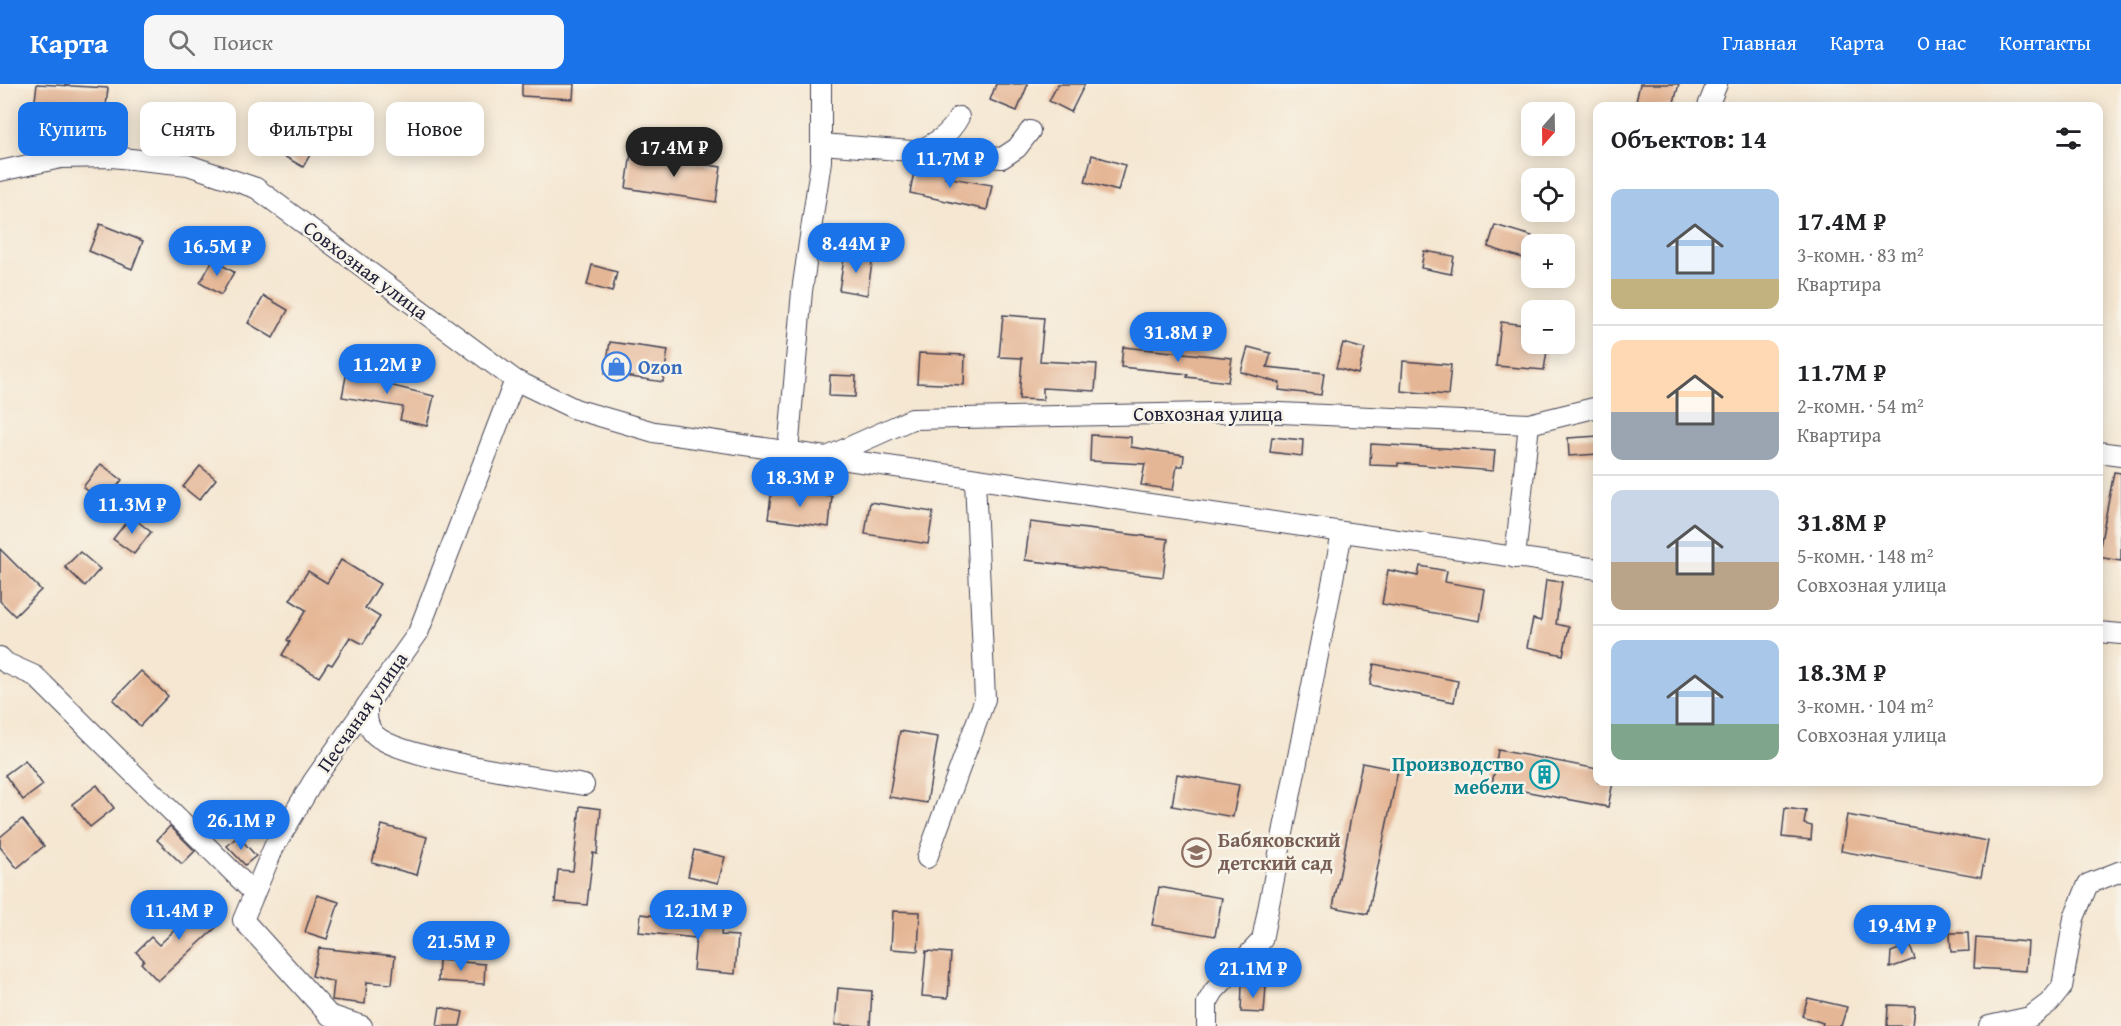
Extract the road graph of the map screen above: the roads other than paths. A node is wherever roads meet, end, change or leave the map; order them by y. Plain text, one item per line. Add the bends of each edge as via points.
1 (821, 84) edge
2 (1717, 84) edge
3 (1710, 102) edge
4 (959, 117) dead end
5 (1030, 131) dead end
6 (821, 144) junction
7 (915, 152) junction
8 (0, 171) edge
9 (515, 380) junction
10 (1593, 408) edge
11 (1529, 424) junction
12 (788, 452) junction
13 (2103, 453) edge
14 (2121, 455) edge
15 (825, 458) junction
16 (975, 480) junction
17 (1342, 533) junction
18 (1515, 558) junction
19 (1593, 568) edge
20 (2103, 632) edge
21 (2121, 634) edge
22 (0, 657) edge
23 (367, 705) junction
24 (584, 785) dead end
25 (927, 858) dead end
26 (2121, 871) edge
27 (254, 893) junction
28 (362, 1026) edge
29 (1207, 1026) edge
30 (1989, 1026) edge

1 - 6 street
2 - 3 street
4 - 7 street via 936,143
5 - 7 street via 1017,148 1002,158
6 - 7 street
6 - 12 street via 802,291
8 - 9 street, Совхозная улица via 61,158 112,157 188,165 256,188
9 - 12 street, Совхозная улица via 575,410 654,432
9 - 23 street, Песчаная улица via 418,633
10 - 11 street, Совхозная улица
11 - 15 street, Совхозная улица via 1259,412 912,419
11 - 18 street
12 - 15 street, Совхозная улица
13 - 14 street
15 - 16 street, Совхозная улица
16 - 17 street, Совхозная улица
16 - 25 street via 985,699
17 - 18 street, Совхозная улица
17 - 29 street via 1262,940 1214,991 1207,1003
18 - 19 street, Совхозная улица
20 - 21 street
22 - 27 street via 35,676
23 - 24 street via 367,721 374,734 388,743 457,763
23 - 27 street, Песчаная улица via 314,780 274,847
26 - 30 street via 2088,884 2074,918 2062,987 2050,1002 2030,1017
27 - 28 street, Песчаная улица via 243,920 329,1015

